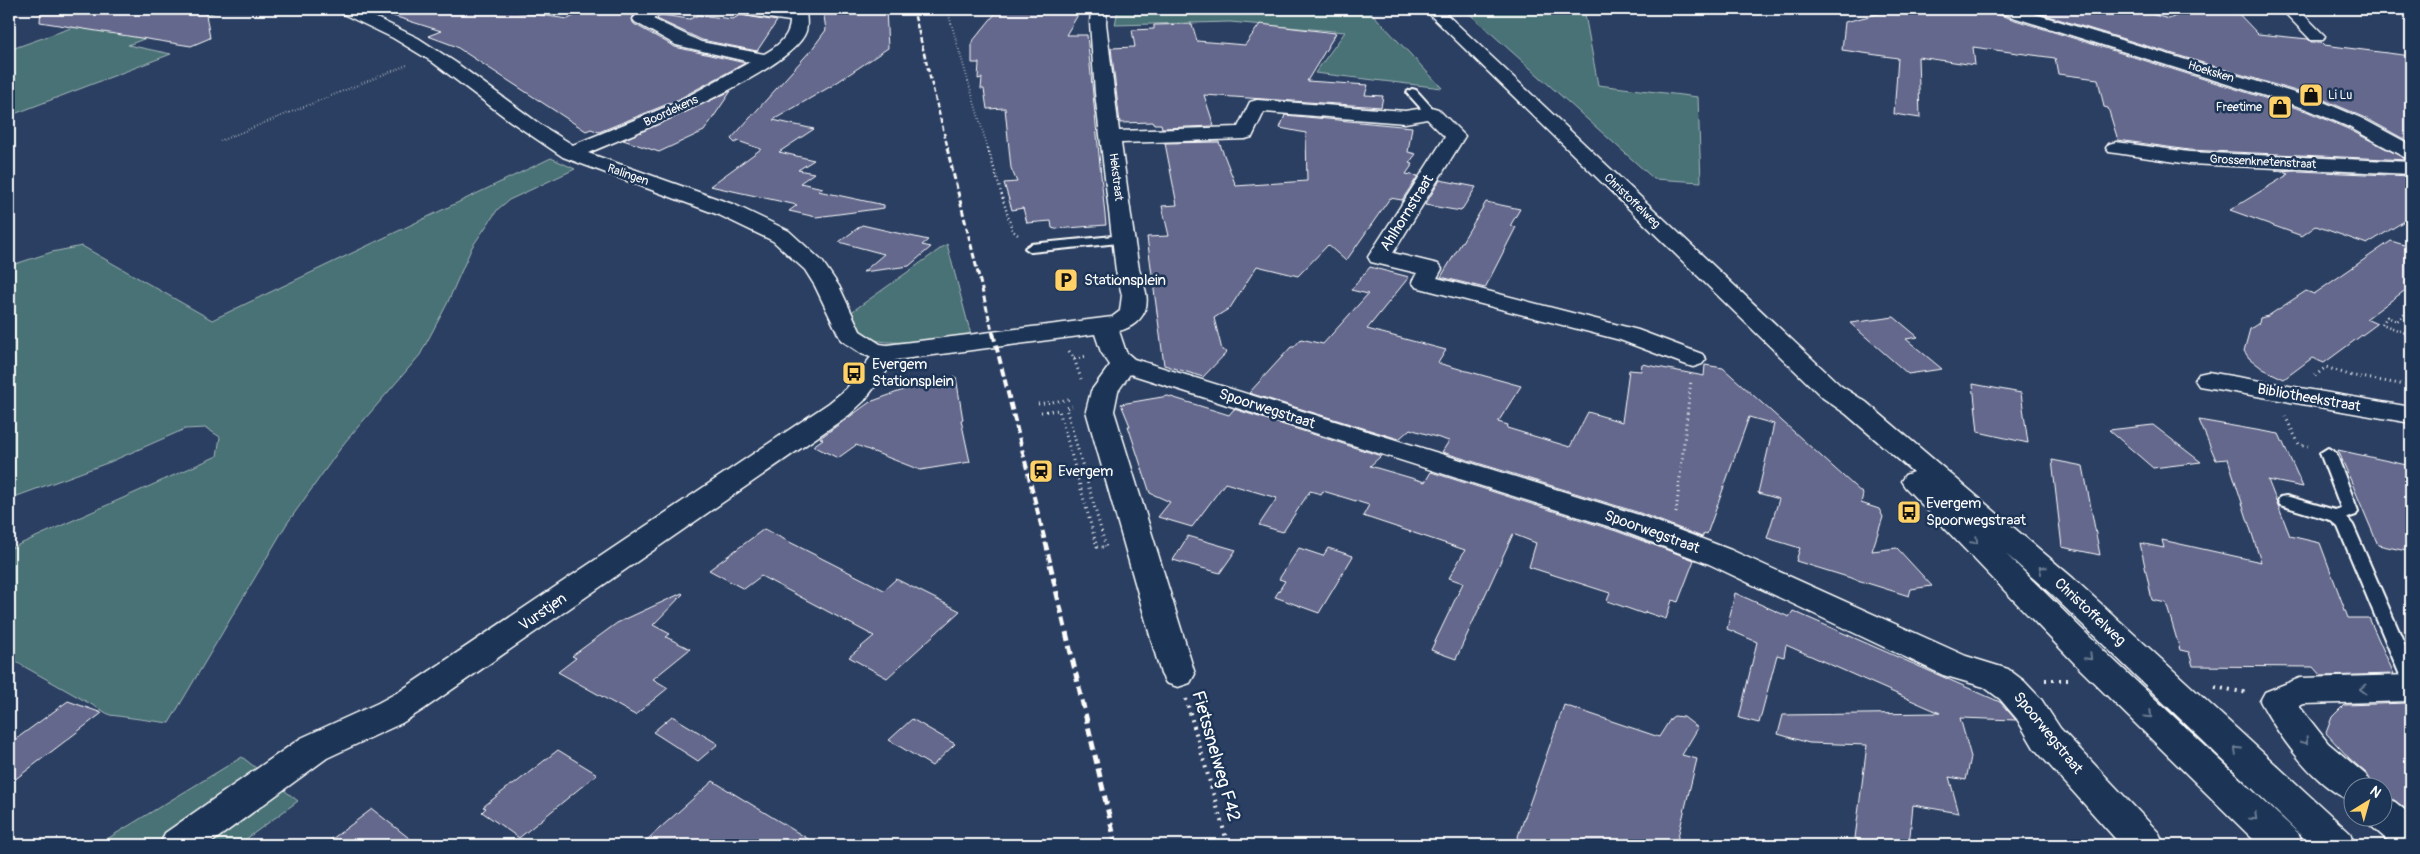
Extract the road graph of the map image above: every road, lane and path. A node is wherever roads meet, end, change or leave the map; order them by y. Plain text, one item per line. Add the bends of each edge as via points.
1 (345, 9) edge
2 (751, 9) edge
3 (947, 9) edge
4 (1099, 9) edge
5 (1432, 9) edge
6 (2003, 9) edge
7 (2290, 9) edge
8 (665, 13) edge
9 (799, 13) edge
10 (2316, 36) dead end
11 (432, 55) junction
12 (767, 60) junction
13 (1412, 92) dead end
14 (1431, 114) junction
15 (1111, 137) junction
16 (220, 142) dead end
17 (2116, 148) dead end
18 (570, 152) junction
19 (2411, 153) edge
20 (2411, 168) edge
21 (1124, 239) junction
22 (1031, 248) joint
23 (2411, 308) edge
24 (1105, 326) junction
25 (1060, 331) junction
26 (2411, 335) edge
27 (887, 353) junction
28 (1693, 358) joint
29 (1125, 364) junction
30 (2208, 380) dead end
31 (1084, 387) dead end
32 (2272, 391) junction
33 (1832, 392) junction
34 (1076, 399) dead end
35 (1038, 404) dead end
36 (1075, 404) dead end
37 (1041, 412) dead end
38 (2411, 415) edge
39 (2328, 453) joint
40 (2286, 501) dead end
41 (2336, 516) junction
42 (1669, 537) junction
43 (1178, 674) joint
44 (2038, 680) dead end
45 (2411, 680) edge
46 (2114, 681) junction
47 (2168, 684) junction
48 (2411, 688) edge
49 (2277, 701) junction
50 (2342, 776) edge
51 (2392, 822) edge
52 (2411, 838) edge
53 (179, 845) edge
54 (1228, 845) edge
55 (2145, 845) edge
56 (2284, 845) edge
57 (2336, 845) edge

1 - 11 street, Ralingen via 396,33
2 - 9 street, Boordekens via 748,10
3 - 22 path via 1012,230
4 - 15 street, Hekstraat via 1104,94
5 - 33 street, Christoffelweg
6 - 19 street, Hoeksken via 2298,99 2356,123
7 - 10 street
8 - 12 street via 682,41
9 - 12 street, Boordekens via 798,31 788,46
11 - 16 path
11 - 18 street, Ralingen via 527,125
12 - 18 street, Boordekens via 683,107
13 - 14 lane
14 - 15 street via 1405,117 1257,106 1245,132
14 - 28 street, Ahlhornstraat via 1455,136 1379,257 1430,269 1424,282 1629,335
15 - 21 street, Hekstraat
17 - 20 street, Grossenknetenstraat via 2189,158
18 - 27 street, Ralingen via 727,210 781,236 814,266 850,335 871,349
21 - 22 lane
21 - 24 street, Hekstraat via 1135,308 1127,320
23 - 26 path via 2397,321 2387,317 2382,324
24 - 25 street
24 - 29 street via 1112,352
25 - 27 street
25 - 31 path
27 - 53 street, Vurstjen via 856,395 839,409 412,700 314,748
28 - 42 path via 1675,525
29 - 42 street, Spoorwegstraat
29 - 43 street via 1105,387 1100,411
30 - 32 street, Bibliotheekstraat
32 - 38 street, Bibliotheekstraat
32 - 39 path via 2299,444 2327,450
33 -> 46 street, Christoffelweg via 1844,410
47 -> 33 street, Christoffelweg via 2034,562 1856,408
34 - 35 path
36 - 37 path via 1066,408 1106,546 1097,547 1059,410
39 - 41 lane via 2350,511
40 - 41 lane
41 - 45 lane via 2345,525
42 - 55 street, Spoorwegstraat via 1720,557 1955,666 1996,678 2030,709 2047,738
43 - 54 path, Fietssnelweg F42
44 - 46 path
46 -> 56 street, Christoffelweg
47 - 49 path via 2233,688
57 -> 47 street, Christoffelweg
48 -> 49 street via 2300,691
49 -> 50 street via 2315,753
51 - 52 street

